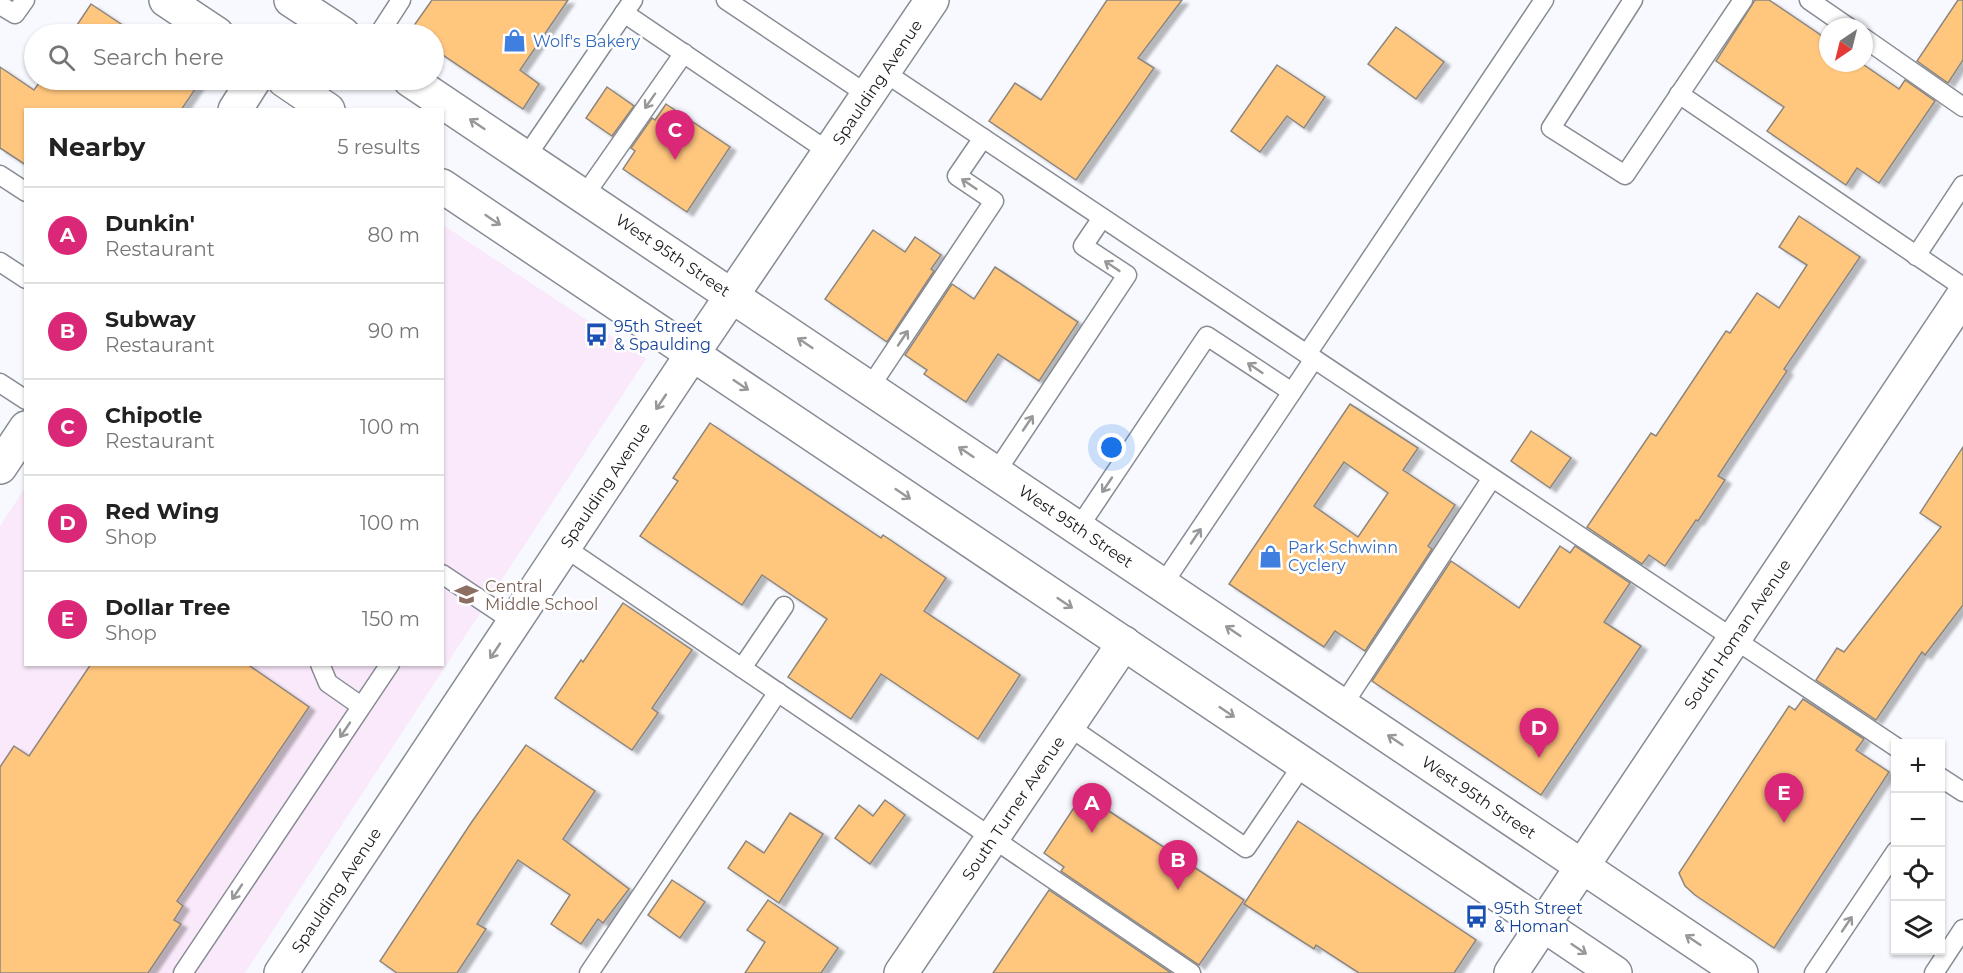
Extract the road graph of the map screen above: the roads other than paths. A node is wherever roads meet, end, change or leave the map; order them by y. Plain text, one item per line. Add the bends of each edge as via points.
1 (25, 0) edge
2 (166, 0) edge
3 (400, 0) edge
4 (726, 0) edge
5 (932, 0) edge
6 (1544, 0) edge
7 (1633, 0) edge
8 (1743, 0) edge
9 (1809, 0) edge
10 (300, 2) edge
11 (0, 5) edge
12 (628, 6) edge
13 (1835, 18) edge
14 (202, 24) edge
15 (330, 24) edge
16 (385, 24) edge
17 (1873, 44) edge
18 (684, 53) junction
19 (876, 83) junction
20 (248, 90) edge
21 (299, 90) edge
22 (425, 90) edge
23 (1679, 94) junction
24 (1963, 107) edge
25 (236, 108) edge
26 (325, 108) edge
27 (983, 138) junction
28 (829, 152) junction
29 (526, 157) junction
30 (0, 175) edge
31 (1963, 185) edge
32 (444, 187) edge
33 (24, 191) edge
34 (584, 196) junction
35 (1102, 218) junction
36 (1916, 256) junction
37 (0, 262) edge
38 (24, 278) edge
39 (1963, 288) edge
40 (732, 294) junction
41 (1963, 296) edge
42 (693, 353) junction
43 (1310, 356) junction
44 (0, 383) edge
45 (870, 387) junction
46 (1292, 392) junction
47 (24, 399) edge
48 (24, 431) edge
49 (0, 467) edge
50 (996, 472) junction
51 (1492, 478) junction
52 (1079, 527) junction
53 (564, 547) junction
54 (444, 579) edge
55 (1163, 584) junction
56 (784, 606) dead end
57 (514, 622) junction
58 (1734, 639) junction
59 (1124, 643) junction
60 (321, 666) edge
61 (389, 666) edge
62 (742, 668) junction
63 (778, 692) junction
64 (1343, 705) junction
65 (361, 706) junction
66 (1068, 726) junction
67 (1891, 744) edge
68 (1303, 764) junction
69 (1945, 782) edge
70 (1963, 792) edge
71 (992, 838) junction
72 (1891, 858) edge
73 (1583, 866) junction
74 (1544, 925) junction
75 (1963, 929) edge
76 (188, 971) edge
77 (281, 973) edge
78 (590, 973) edge
79 (901, 973) edge
80 (1191, 973) edge
81 (1512, 973) edge
82 (1615, 973) edge
83 (1741, 973) edge
84 (1814, 973) edge
85 (1934, 973) edge

1 - 11 lane via 15,14
2 - 14 main road
3 - 16 lane
4 - 19 lane
5 - 19 main road, Spaulding Avenue
6 - 43 lane
7 - 23 lane via 1551,128 1625,175
8 - 23 lane
9 - 13 lane
10 - 15 main road
12 - 18 lane
12 - 29 lane
17 - 24 lane
18 - 28 lane
18 -> 34 lane
19 - 27 lane
19 - 28 main road, Spaulding Avenue
20 - 25 main road
21 - 26 main road
29 -> 22 main road, West 95th Street
23 - 36 lane
27 - 35 lane
45 -> 27 lane via 994,201 957,176
28 - 40 main road, Spaulding Avenue
29 - 34 main road, West 95th Street
30 - 33 lane
31 - 36 lane
32 -> 42 main road
34 - 40 main road, West 95th Street
35 - 43 lane
50 -> 35 lane via 1126,275 1083,246
36 - 39 lane
37 - 38 lane
40 - 42 main road, Spaulding Avenue
45 -> 40 main road, West 95th Street
41 - 58 main road, South Homan Avenue
42 -> 53 main road, Spaulding Avenue
42 -> 59 main road
43 - 46 lane
43 - 51 lane
44 - 47 lane
50 -> 45 main road, West 95th Street
46 -> 52 lane via 1207,336
55 -> 46 lane
48 - 49 main road
50 - 52 main road, West 95th Street
51 - 58 lane
51 - 64 lane
52 - 55 main road, West 95th Street
53 - 57 main road, Spaulding Avenue
53 - 62 lane
54 - 57 lane
64 -> 55 main road, West 95th Street
56 - 62 lane
57 -> 77 main road, Spaulding Avenue
58 - 67 lane
58 - 73 main road, South Homan Avenue
59 - 66 main road, South Turner Avenue
59 -> 68 main road
60 - 65 lane via 328,683
61 - 65 lane
62 - 63 lane
63 - 71 lane
63 - 78 lane
73 -> 64 main road, West 95th Street
65 -> 76 lane
66 - 68 lane via 1246,848
66 - 71 main road, South Turner Avenue
68 - 74 main road
69 - 70 lane
71 - 79 main road, South Turner Avenue
71 - 80 lane
84 -> 72 lane
73 - 74 main road, South Homan Avenue
83 -> 73 main road, West 95th Street
74 - 81 main road, South Homan Avenue
74 -> 82 main road
75 - 85 lane

